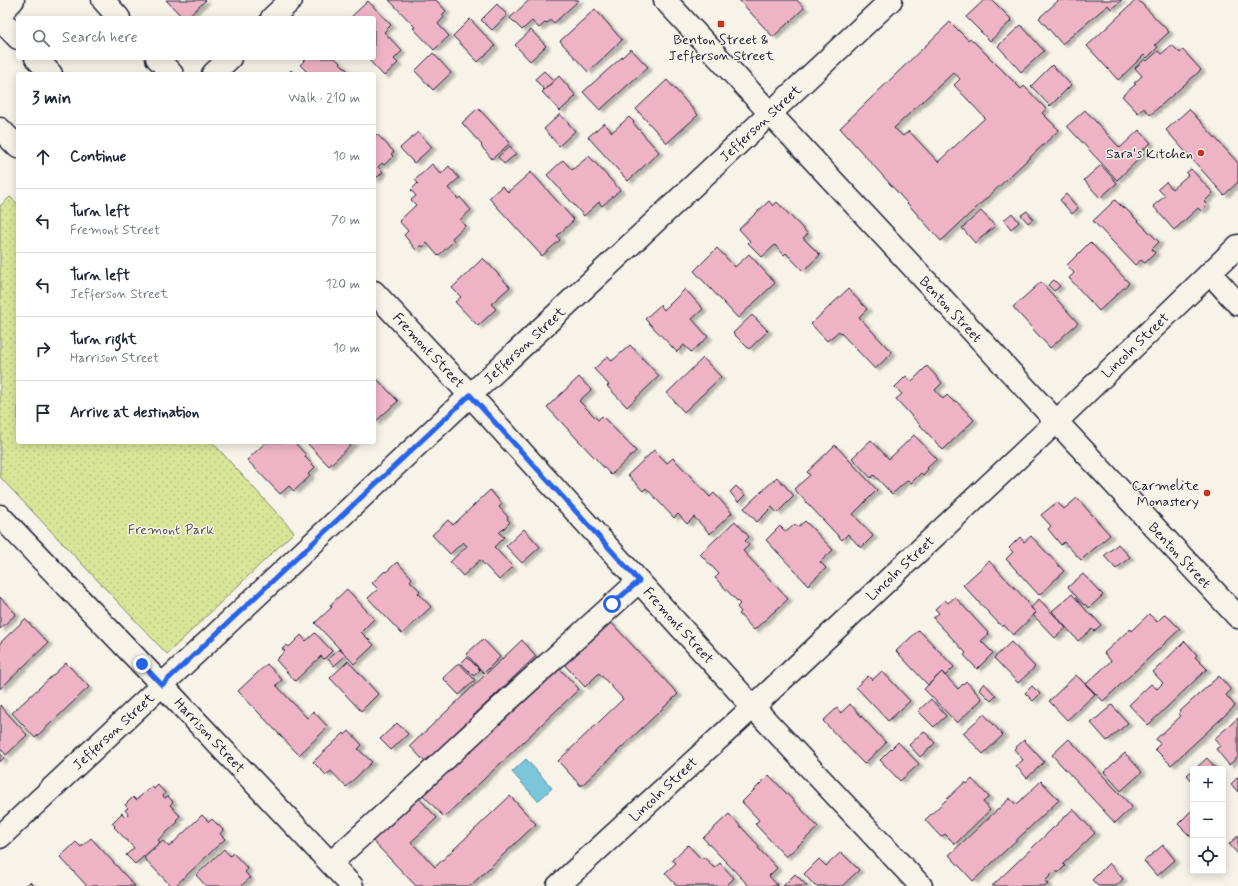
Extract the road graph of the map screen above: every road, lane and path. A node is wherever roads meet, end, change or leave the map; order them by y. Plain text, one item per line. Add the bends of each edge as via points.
1 (13, 0) edge
2 (103, 0) edge
3 (291, 0) edge
4 (665, 0) edge
5 (891, 0) edge
6 (0, 14) edge
7 (117, 16) edge
8 (274, 16) edge
9 (0, 19) edge
10 (16, 36) edge
11 (38, 60) edge
12 (159, 60) edge
13 (228, 60) edge
14 (49, 72) edge
15 (170, 72) edge
16 (215, 72) edge
17 (771, 113) junction
18 (0, 129) edge
19 (16, 144) edge
20 (1238, 246) edge
21 (1210, 273) junction
22 (376, 294) edge
23 (1238, 304) edge
24 (470, 395) junction
25 (1056, 422) junction
26 (0, 516) edge
27 (639, 581) junction
28 (1238, 617) edge
29 (162, 685) junction
30 (753, 707) junction
31 (2, 832) edge
32 (331, 863) junction
33 (352, 886) edge
34 (558, 886) edge
35 (921, 886) edge

1 - 6 street
2 - 7 street
3 - 8 street
4 - 17 street, Benton Street
5 - 17 street, Jefferson Street
9 - 10 street
11 - 14 street
12 - 15 street
13 - 16 street
17 - 24 street, Jefferson Street
17 - 25 street, Benton Street
18 - 19 street
20 - 21 street, Lincoln Street
21 - 23 street
21 - 25 street, Lincoln Street
22 - 24 street, Fremont Street
24 - 27 street, Fremont Street
24 - 29 street, Jefferson Street
25 - 28 street, Benton Street
25 - 30 street, Lincoln Street
26 - 29 street, Harrison Street
27 - 30 street, Fremont Street
27 - 32 street
29 - 31 street, Jefferson Street
29 - 32 street, Harrison Street
30 - 34 street, Lincoln Street
30 - 35 street, Fremont Street
32 - 33 street, Harrison Street

